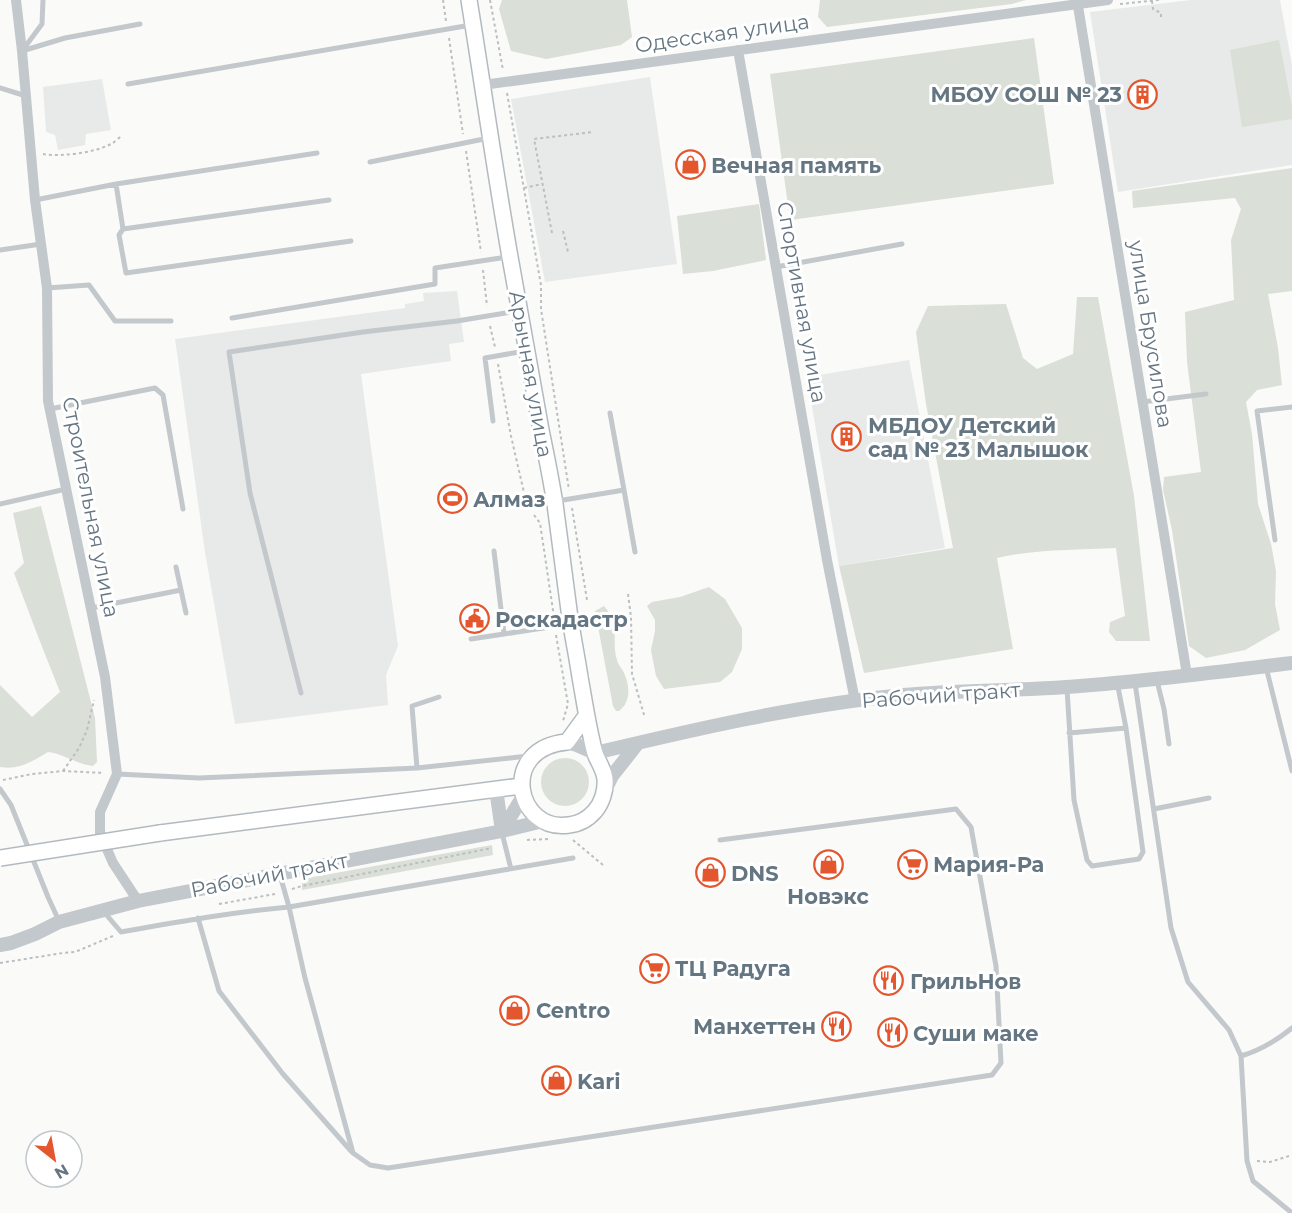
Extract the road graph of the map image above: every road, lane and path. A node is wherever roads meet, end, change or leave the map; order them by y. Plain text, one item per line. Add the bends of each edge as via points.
1 (16, 0) edge
2 (43, 0) edge
3 (443, 0) edge
4 (469, 0) edge
5 (490, 0) edge
6 (1152, 0) edge
7 (1159, 0) edge
8 (1077, 2) edge
9 (1113, 2) edge
10 (1161, 18) dead end
11 (140, 24) dead end
12 (473, 25) junction
13 (448, 29) junction
14 (738, 50) junction
15 (22, 51) junction
16 (506, 82) junction
17 (128, 84) dead end
18 (483, 86) junction
19 (0, 88) edge
20 (26, 96) junction
21 (593, 132) dead end
22 (122, 135) dead end
23 (491, 137) junction
24 (465, 142) junction
25 (31, 152) junction
26 (317, 153) dead end
27 (370, 162) dead end
28 (116, 184) junction
29 (543, 184) junction
30 (524, 188) junction
31 (35, 200) junction
32 (329, 200) dead end
33 (123, 229) junction
34 (563, 231) dead end
35 (552, 233) dead end
36 (351, 241) dead end
37 (41, 244) junction
38 (902, 244) dead end
39 (0, 250) edge
40 (568, 252) dead end
41 (510, 257) junction
42 (482, 261) junction
43 (776, 267) junction
44 (47, 288) junction
45 (520, 310) junction
46 (488, 316) junction
47 (232, 318) dead end
48 (171, 321) dead end
49 (527, 351) junction
50 (497, 356) junction
51 (1206, 394) dead end
52 (1142, 402) junction
53 (1292, 407) edge
54 (50, 409) junction
55 (610, 413) dead end
56 (493, 421) dead end
57 (66, 489) junction
58 (624, 490) junction
59 (571, 500) junction
60 (555, 502) junction
61 (0, 504) edge
62 (527, 506) junction
63 (183, 509) dead end
64 (1275, 540) dead end
65 (494, 551) dead end
66 (635, 552) dead end
67 (176, 567) dead end
68 (181, 590) junction
69 (628, 594) dead end
70 (587, 600) dead end
71 (91, 608) junction
72 (186, 613) dead end
73 (571, 624) junction
74 (555, 627) junction
75 (504, 634) junction
76 (471, 639) dead end
77 (1292, 663) edge
78 (1265, 666) junction
79 (1187, 675) junction
80 (1157, 679) junction
81 (1135, 681) junction
82 (1117, 682) junction
83 (1066, 687) junction
84 (301, 693) dead end
85 (439, 697) dead end
86 (94, 699) dead end
87 (855, 701) junction
88 (586, 716) junction
89 (645, 718) dead end
90 (562, 725) dead end
91 (1126, 728) junction
92 (1070, 733) junction
93 (567, 742) junction
94 (638, 743) junction
95 (1169, 744) dead end
96 (595, 753) junction
97 (533, 756) junction
98 (417, 768) junction
99 (63, 771) junction
100 (1292, 771) edge
101 (117, 774) junction
102 (0, 780) edge
103 (0, 789) edge
104 (496, 789) junction
105 (605, 790) junction
106 (522, 791) junction
107 (1209, 798) dead end
108 (1154, 809) junction
109 (543, 821) junction
110 (570, 837) dead end
111 (503, 838) junction
112 (547, 839) dead end
113 (720, 840) dead end
114 (0, 858) edge
115 (573, 858) dead end
116 (603, 865) dead end
117 (511, 869) junction
118 (279, 873) junction
119 (284, 892) junction
120 (138, 901) junction
121 (289, 907) junction
122 (102, 910) junction
123 (198, 918) junction
124 (59, 922) junction
125 (122, 932) junction
126 (0, 945) edge
127 (0, 963) edge
128 (1292, 1028) edge
129 (1241, 1056) junction
130 (352, 1153) junction
131 (1292, 1155) edge
132 (1247, 1161) junction
133 (1292, 1213) edge

1 - 15 street, Строительная улица
2 - 15 lane via 42,24
3 - 13 path
4 - 12 main road, Арычная улица
5 - 16 path
6 - 7 path
6 - 9 path
6 - 10 path via 1153,9 1161,13
8 - 9 street, Одесская улица
8 - 14 street, Одесская улица
8 - 52 street, улица Брусилова
11 - 15 lane via 64,38
12 - 13 lane
12 - 18 main road, Арычная улица
13 - 17 lane
13 - 24 path
14 - 16 street, Одесская улица
14 - 43 street, Спортивная улица
15 - 20 street, Строительная улица
16 - 18 street, Одесская улица
16 - 30 path
18 - 23 main road, Арычная улица
19 - 20 lane
20 - 25 street, Строительная улица
21 - 29 path via 534,139
22 - 25 path via 94,150 54,156
23 - 24 lane
23 - 41 main road, Арычная улица
24 - 27 lane
24 - 42 path
25 - 31 street, Строительная улица
26 - 28 lane
28 - 31 lane
28 - 33 lane
29 - 30 path
29 - 35 path
30 - 59 path
31 - 37 street, Строительная улица
32 - 33 lane
33 - 36 lane via 120,235 126,273
34 - 40 path
37 - 39 lane
37 - 44 street, Строительная улица
38 - 43 lane
41 - 42 lane
41 - 45 main road, Арычная улица
42 - 46 path
42 - 47 lane via 435,268 435,284
43 - 87 street, Спортивная улица
44 - 48 lane via 89,285 115,321
44 - 54 street, Строительная улица
45 - 46 lane
45 - 49 main road, Арычная улица
46 - 50 path
46 - 84 lane via 229,352 250,493
49 - 50 lane
49 - 60 main road, Арычная улица
50 - 56 lane via 485,358
50 - 62 path
51 - 52 lane
52 - 79 street, улица Брусилова
53 - 64 lane via 1257,411
54 - 57 street, Строительная улица
54 - 63 lane via 155,388 163,396
55 - 58 lane
57 - 61 lane
57 - 71 street, Строительная улица
58 - 59 lane
58 - 66 lane
59 - 60 lane
59 - 70 path
60 - 62 lane
60 - 73 main road, Арычная улица
62 - 74 path via 540,523
65 - 75 lane
67 - 68 lane
68 - 71 lane
68 - 72 lane
69 - 89 path via 632,674
71 - 101 street, Строительная улица via 105,677
73 - 74 lane
73 - 88 main road, Арычная улица
74 - 75 lane
74 - 90 path via 568,704
75 - 76 lane
77 - 78 street, Рабочий тракт
78 - 79 street, Рабочий тракт
78 - 100 lane
79 - 80 street, Рабочий тракт
80 - 81 street, Рабочий тракт
80 - 95 lane
81 - 82 street, Рабочий тракт
81 - 108 lane
82 - 83 street, Рабочий тракт
82 - 91 lane
83 - 87 street, Рабочий тракт
83 - 92 lane
85 - 98 lane via 412,706
86 - 99 path via 87,730
87 - 94 street, Рабочий тракт
88 - 93 main road
88 - 96 main road, Арычная улица
91 - 92 lane
91 - 92 lane via 1143,852 1139,859 1092,866 1087,860 1074,800
93 - 96 street
93 - 97 main road via 554,743
94 - 96 street, Рабочий тракт
94 - 105 street
96 - 105 main road via 605,778
97 - 98 lane
97 - 106 main road via 522,775
98 - 101 lane via 199,778
99 - 101 path
99 - 102 path
101 - 120 street via 100,812 100,832 113,863
103 - 124 lane via 11,805
104 - 106 main road
104 - 111 street
104 - 114 main road, bridge
105 - 109 main road, Рабочий тракт via 596,811 577,824 554,825
106 - 109 main road via 528,806
106 - 111 street
107 - 108 lane
108 - 129 lane via 1171,928 1188,982 1229,1030
109 - 111 street, Рабочий тракт
110 - 116 path
111 - 112 path
111 - 117 lane
111 - 118 street, Рабочий тракт
111 - 119 path via 486,850
113 - 130 lane via 956,809 971,827 996,966 1000,1063 992,1075 388,1168 370,1165
115 - 117 lane
117 - 121 lane
118 - 119 lane
118 - 120 street, Рабочий тракт
119 - 121 lane
120 - 122 street, Рабочий тракт
121 - 123 lane
121 - 130 lane
122 - 124 street, Рабочий тракт
122 - 125 lane
123 - 125 lane
123 - 130 lane via 219,991 283,1074
124 - 126 street, Рабочий тракт
125 - 127 path via 75,952
128 - 129 lane via 1258,1051
129 - 132 lane
131 - 132 path via 1270,1162
132 - 133 lane via 1253,1181

